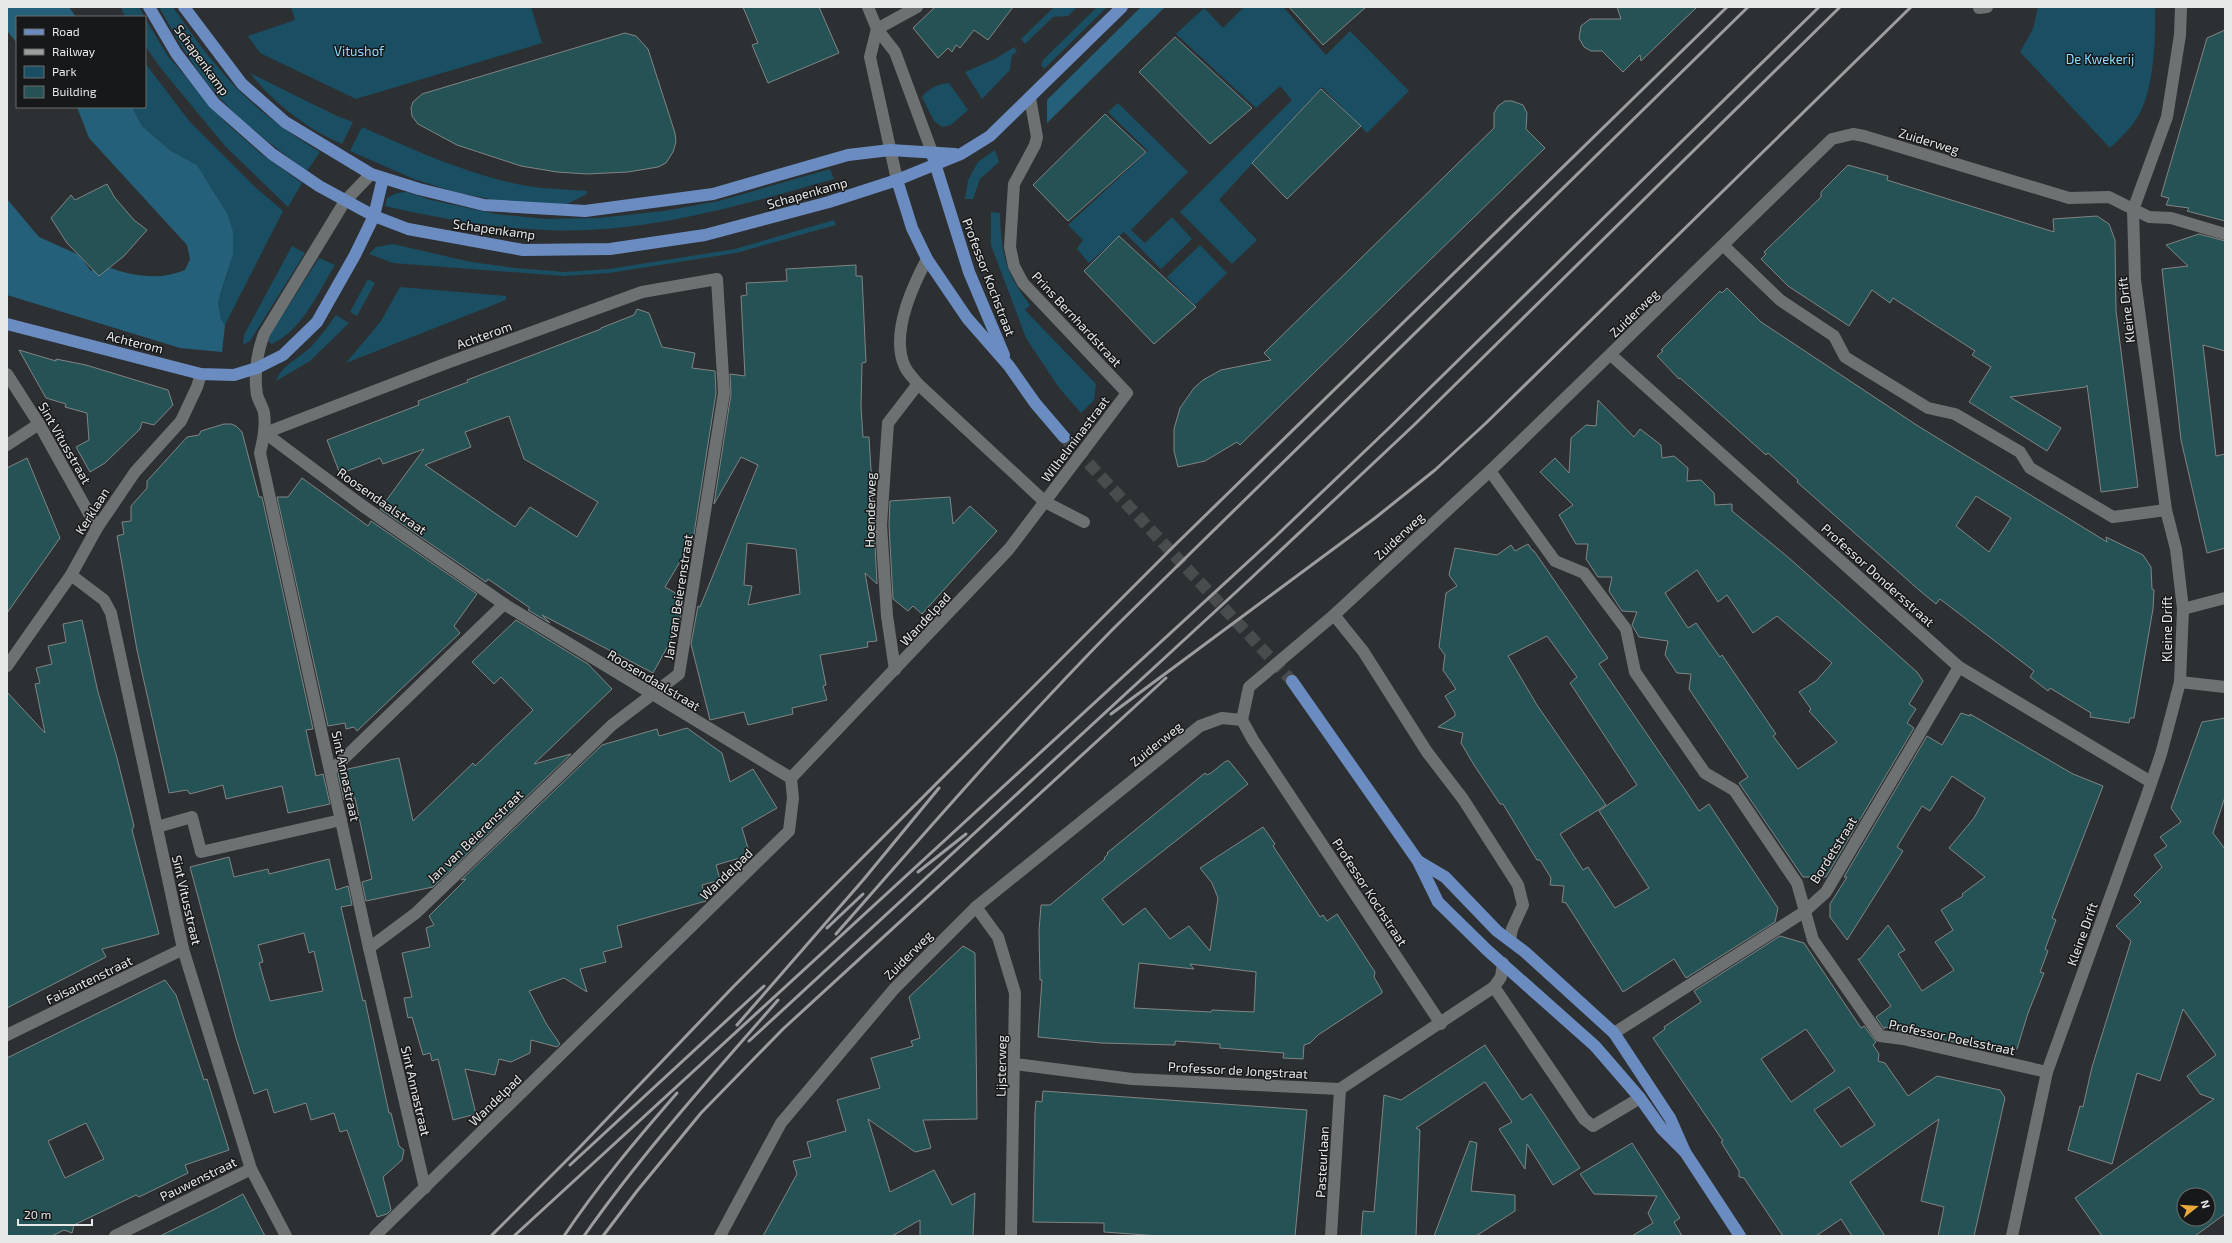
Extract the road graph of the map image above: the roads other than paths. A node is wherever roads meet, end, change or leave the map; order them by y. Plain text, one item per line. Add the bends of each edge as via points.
1 (149, 7) edge
2 (184, 7) edge
3 (868, 7) edge
4 (916, 7) edge
5 (1122, 7) edge
6 (2181, 7) edge
7 (877, 29) junction
8 (1030, 98) junction
9 (890, 150) junction
10 (934, 158) junction
11 (371, 174) junction
12 (382, 178) junction
13 (897, 180) junction
14 (345, 200) junction
15 (2133, 210) junction
16 (374, 216) junction
17 (2225, 234) edge
18 (1724, 246) junction
19 (927, 259) junction
20 (717, 279) joint
21 (7, 324) edge
22 (1611, 355) junction
23 (1009, 366) junction
24 (257, 368) junction
25 (7, 374) edge
26 (201, 374) junction
27 (918, 384) junction
28 (1127, 393) joint
29 (39, 424) junction
30 (265, 433) junction
31 (1064, 436) tunnel mouth
32 (7, 445) edge
33 (1490, 471) junction
34 (1045, 502) junction
35 (2166, 510) junction
36 (1084, 522) dead end
37 (97, 528) junction
38 (71, 575) junction
39 (2225, 598) edge
40 (504, 604) junction
41 (2183, 608) junction
42 (1334, 615) junction
43 (7, 666) edge
44 (1959, 667) junction
45 (896, 670) junction
46 (1292, 681) tunnel mouth
47 (2180, 682) junction
48 (2225, 687) edge
49 (653, 696) junction
50 (1242, 720) junction
51 (331, 771) junction
52 (790, 778) junction
53 (2151, 782) junction
54 (341, 820) junction
55 (157, 827) junction
56 (1418, 861) junction
57 (976, 907) junction
58 (1804, 912) junction
59 (1510, 940) junction
60 (369, 948) junction
61 (183, 949) junction
62 (1503, 963) junction
63 (1494, 987) junction
64 (1441, 1024) junction
65 (1614, 1033) junction
66 (7, 1035) edge
67 (1015, 1064) junction
68 (2047, 1072) junction
69 (1340, 1089) junction
70 (1640, 1098) junction
71 (1685, 1152) junction
72 (251, 1169) junction
73 (425, 1188) junction
74 (114, 1236) edge
75 (286, 1236) edge
76 (375, 1236) edge
77 (720, 1236) edge
78 (1011, 1236) edge
79 (1331, 1236) edge
80 (1740, 1236) edge
81 (2012, 1236) edge

1 - 14 main road, Schapenkamp via 176,53 214,103 272,154 319,186
2 - 11 main road, Schapenkamp via 242,84 285,122
3 - 7 street
4 - 7 street
5 - 8 main road, Schapenkamp
6 - 15 street, Kleine Drift via 2180,35 2167,117
7 - 9 street via 870,57
7 - 10 street via 895,52
8 - 10 main road, Schapenkamp via 990,136 961,154
8 - 28 street, Prins Bernhardstraat via 1037,137 1014,184 1010,247 1014,266 1023,283
9 - 10 main road, Schapenkamp
9 - 12 main road, Schapenkamp via 848,155 713,194 585,211 484,205
9 - 13 street, Professor Kochstraat
10 - 13 main road, Schapenkamp
10 - 23 main road, Professor Kochstraat via 969,272
11 - 12 main road, Schapenkamp
11 - 14 street
12 - 16 main road, Achterom
13 - 16 main road, Schapenkamp via 829,202 705,235 610,249 523,250 408,229
13 - 19 main road, Professor Kochstraat via 912,228
14 - 16 main road, Schapenkamp
14 - 24 street via 264,334 258,351
15 - 17 street, Zuiderweg via 2149,217 2171,218
15 - 18 street, Zuiderweg via 2109,197 2069,198 1853,134 1828,142
15 - 35 street, Kleine Drift via 2135,280
16 - 24 main road, Achterom via 317,322 283,355
18 - 22 street, Zuiderweg
18 - 35 street via 1780,300 1834,336 1845,357 1928,408 1955,414 2020,452 2030,468 2113,517
19 - 23 main road, Professor Kochstraat via 967,318
19 - 27 street via 914,282 904,314 900,349 905,367
20 - 30 street, Achterom via 642,292
20 - 49 street, Jan van Beierenstraat via 724,393 679,674
21 - 26 main road, Achterom
22 - 33 street, Zuiderweg
22 - 44 street, Professor Dondersstraat
23 - 31 main road, Professor Kochstraat via 1035,403
24 - 26 main road, Achterom via 234,375
24 - 30 street, Sint Annastraat via 257,395 264,413
25 - 29 street, Sint Vitusstraat
26 - 37 street, Kerklaan via 181,421 135,472
27 - 34 street
27 - 45 street, Hoenderweg via 888,422 881,525 887,616
28 - 34 street, Wilhelminastraat
29 - 32 street
29 - 37 street, Sint Vitusstraat
30 - 40 street, Roosendaalstraat via 360,504
30 - 51 street, Sint Annastraat via 260,454
33 - 42 street, Zuiderweg
33 - 58 street, Professor Poelsstraat via 1555,561 1584,573 1626,629 1635,672 1704,773 1734,790 1797,883
34 - 36 street
34 - 45 street, Wandelpad via 1009,549
35 - 41 street, Kleine Drift via 2176,549
37 - 38 street, Kerklaan
38 - 43 street, Kerklaan
38 - 55 street, Sint Vitusstraat via 104,600 111,613
39 - 41 street
40 - 49 street, Roosendaalstraat
40 - 51 street
41 - 47 street, Kleine Drift
42 - 50 street, Zuiderweg via 1249,687
42 - 59 street via 1363,652 1518,885 1523,905
44 - 53 street, Professor Dondersstraat
44 - 58 street, Bordetstraat via 1826,892
45 - 52 street, Wandelpad
46 - 56 main road
47 - 48 street
47 - 53 street, Kleine Drift via 2162,754
49 - 52 street, Roosendaalstraat
49 - 60 street, Jan van Beierenstraat via 612,725 416,913
50 - 57 street, Zuiderweg via 1222,718 1200,726
50 - 64 street, Professor Kochstraat
51 - 54 street, Sint Annastraat
52 - 73 street, Wandelpad via 793,798 789,831
53 - 68 street, Kleine Drift
54 - 55 street via 201,852 192,817
54 - 60 street, Sint Annastraat
55 - 61 street, Sint Vitusstraat
56 - 59 main road via 1445,877 1497,931
56 - 62 main road via 1438,902
57 - 67 street, Lijsterweg via 998,937 1015,993
57 - 77 street, Zuiderweg via 894,988 781,1123
58 - 65 street, Bordetstraat
58 - 68 street, Professor Poelsstraat via 1813,940 1880,1036
59 - 65 main road
60 - 73 street, Sint Annastraat
61 - 66 street, Faisantenstraat
61 - 72 street, Sint Vitusstraat
62 - 63 street via 1500,977
62 - 70 main road via 1595,1046
63 - 64 street
63 - 70 street via 1584,1119 1593,1126
64 - 69 street
65 - 71 main road via 1670,1118
67 - 69 street, Professor de Jongstraat via 1132,1079
67 - 78 street, Lijsterweg
68 - 81 street, Kleine Drift
69 - 79 street, Pasteurlaan
70 - 71 main road via 1662,1129
71 - 80 main road
72 - 74 street, Pauwenstraat
72 - 75 street, Sint Vitusstraat
73 - 76 street, Wandelpad

